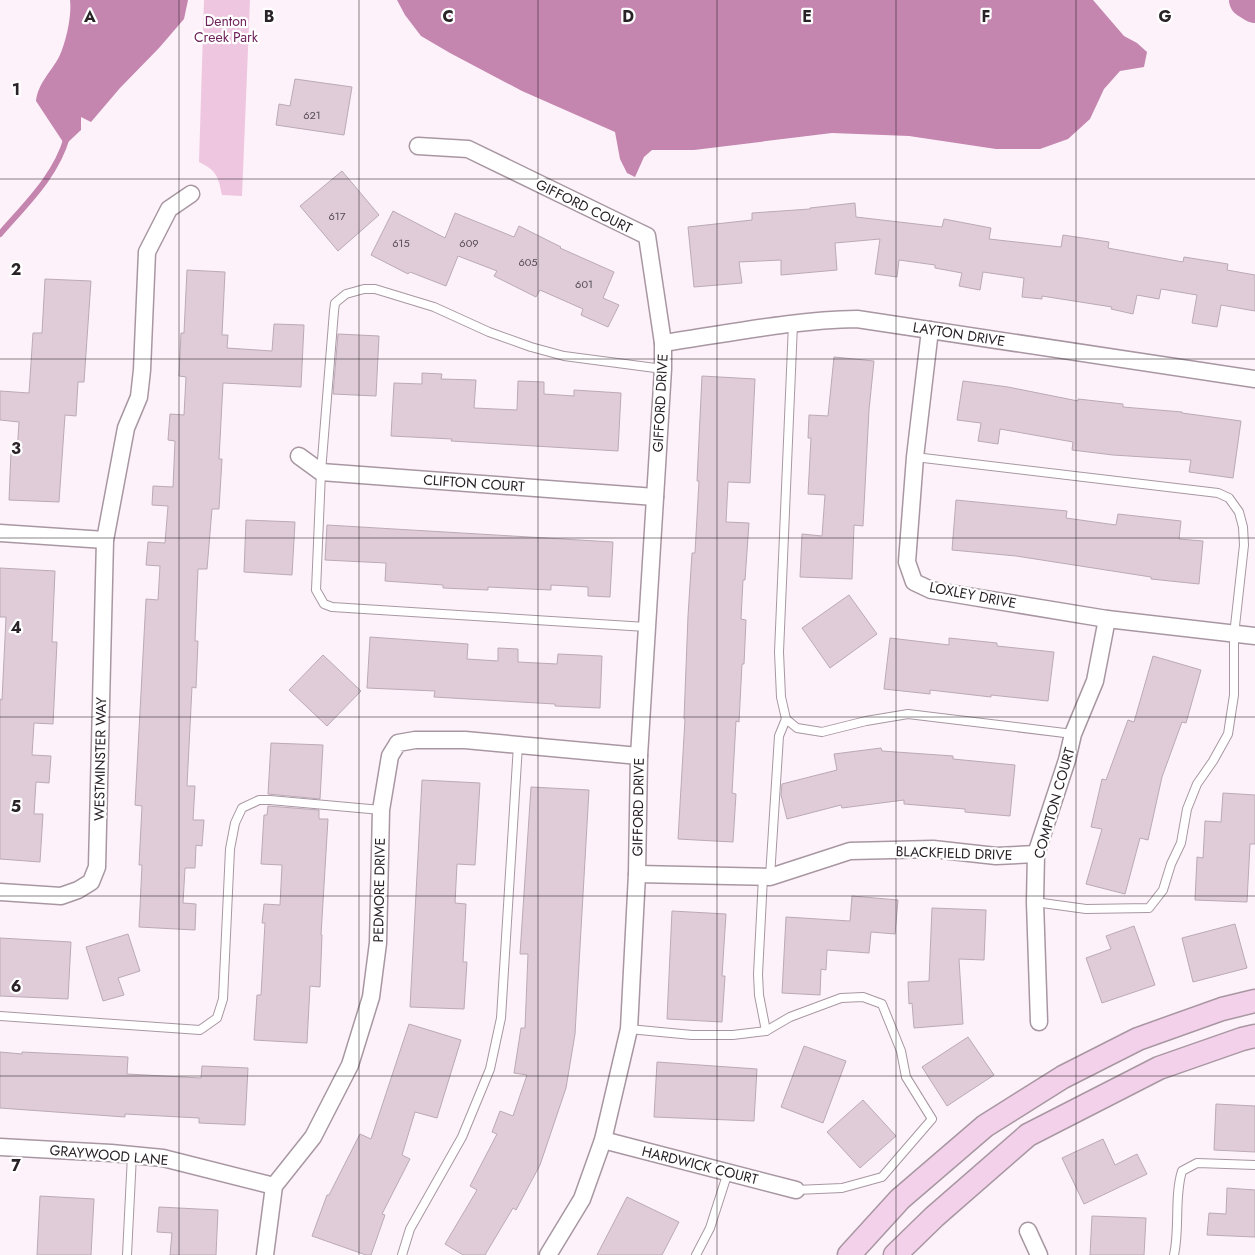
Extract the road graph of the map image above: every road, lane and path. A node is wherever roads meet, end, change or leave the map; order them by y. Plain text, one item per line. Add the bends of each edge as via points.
1 (418, 146) dead end
2 (191, 194) dead end
3 (793, 324) junction
4 (930, 330) junction
5 (663, 343) junction
6 (663, 369) junction
7 (1255, 379) edge
8 (299, 456) dead end
9 (915, 457) junction
10 (321, 472) junction
11 (655, 497) junction
12 (0, 533) edge
13 (105, 540) junction
14 (1107, 619) junction
15 (646, 627) junction
16 (1234, 634) junction
17 (1255, 636) edge
18 (786, 719) junction
19 (1073, 734) junction
20 (518, 745) junction
21 (639, 756) junction
22 (380, 810) junction
23 (1036, 854) junction
24 (637, 874) junction
25 (766, 877) junction
26 (0, 892) edge
27 (1035, 902) junction
28 (1255, 1001) edge
29 (0, 1016) edge
30 (1038, 1022) dead end
31 (628, 1029) junction
32 (766, 1030) junction
33 (1255, 1036) edge
34 (603, 1140) junction
35 (0, 1147) edge
36 (132, 1155) junction
37 (1255, 1165) edge
38 (728, 1172) junction
39 (274, 1186) junction
40 (796, 1190) joint
41 (1028, 1231) dead end
42 (127, 1255) edge
43 (265, 1255) edge
44 (402, 1255) edge
45 (548, 1255) edge
46 (696, 1255) edge
47 (849, 1255) edge
48 (895, 1255) edge
49 (1040, 1255) edge
50 (1174, 1255) edge

1 - 5 street, GIFFORD COURT via 468,149 647,236
2 - 13 street, WESTMINSTER WAY via 169,209 147,252 139,397 126,428
3 - 4 street, LAYTON DRIVE via 858,319
3 - 5 street, LAYTON DRIVE
3 - 18 lane via 779,652 781,697
4 - 7 street, LAYTON DRIVE
4 - 9 street, LOXLEY DRIVE
5 - 6 street, GIFFORD DRIVE
6 - 10 lane via 564,356 489,332 434,307 375,289 346,294 336,303 334,311
6 - 11 street, GIFFORD DRIVE
8 - 10 street
9 - 14 street, LOXLEY DRIVE via 907,562 914,582 931,590
9 - 16 lane via 1218,494 1229,498 1239,512 1244,545
10 - 11 street, CLIFTON COURT
10 - 15 lane via 316,590 324,604
11 - 15 street, GIFFORD DRIVE
12 - 13 street
13 - 26 street, WESTMINSTER WAY via 97,867 91,882 61,896
14 - 16 street, LOXLEY DRIVE
14 - 19 street, COMPTON COURT via 1095,681
15 - 21 street, GIFFORD DRIVE
16 - 17 street, LOXLEY DRIVE
16 - 27 lane via 1234,695 1228,734 1197,784 1187,809 1181,843 1163,890 1149,908 1086,909
18 - 19 lane via 797,728 822,732 908,714
18 - 25 lane via 779,736
19 - 23 street, COMPTON COURT
20 - 21 street, PEDMORE DRIVE
20 - 22 street, PEDMORE DRIVE via 465,740 423,740 398,744 390,756
20 - 44 lane via 501,1018 490,1069 462,1137 410,1229
21 - 24 street, GIFFORD DRIVE
22 - 29 lane via 270,800 259,800 242,808 235,822 230,849 224,999 218,1018 200,1030
22 - 39 street, PEDMORE DRIVE via 378,943 371,997 342,1081 313,1137
23 - 25 street, BLACKFIELD DRIVE via 996,856 933,849 850,851
23 - 27 street, COMPTON COURT
24 - 25 street, BLACKFIELD DRIVE
24 - 31 street, GIFFORD DRIVE
25 - 32 lane via 758,974
27 - 30 street, COMPTON COURT
28 - 47 street via 1222,1009 1138,1039 1063,1077 1000,1116 900,1199
31 - 32 lane via 733,1036
31 - 34 street, GIFFORD DRIVE
32 - 40 lane via 790,1017 841,998 863,997 882,1004 901,1050 906,1077 932,1119 882,1177 842,1188
33 - 48 street via 1159,1068 1028,1135
34 - 38 street, HARDWICK COURT
34 - 45 street, GIFFORD DRIVE via 582,1199
35 - 36 street, GRAYWOOD LANE
36 - 39 street, GRAYWOOD LANE via 163,1158
36 - 42 lane
37 - 50 lane via 1197,1163 1182,1171 1178,1184
38 - 40 street, HARDWICK COURT
38 - 46 lane via 710,1228
39 - 43 street
41 - 49 street

